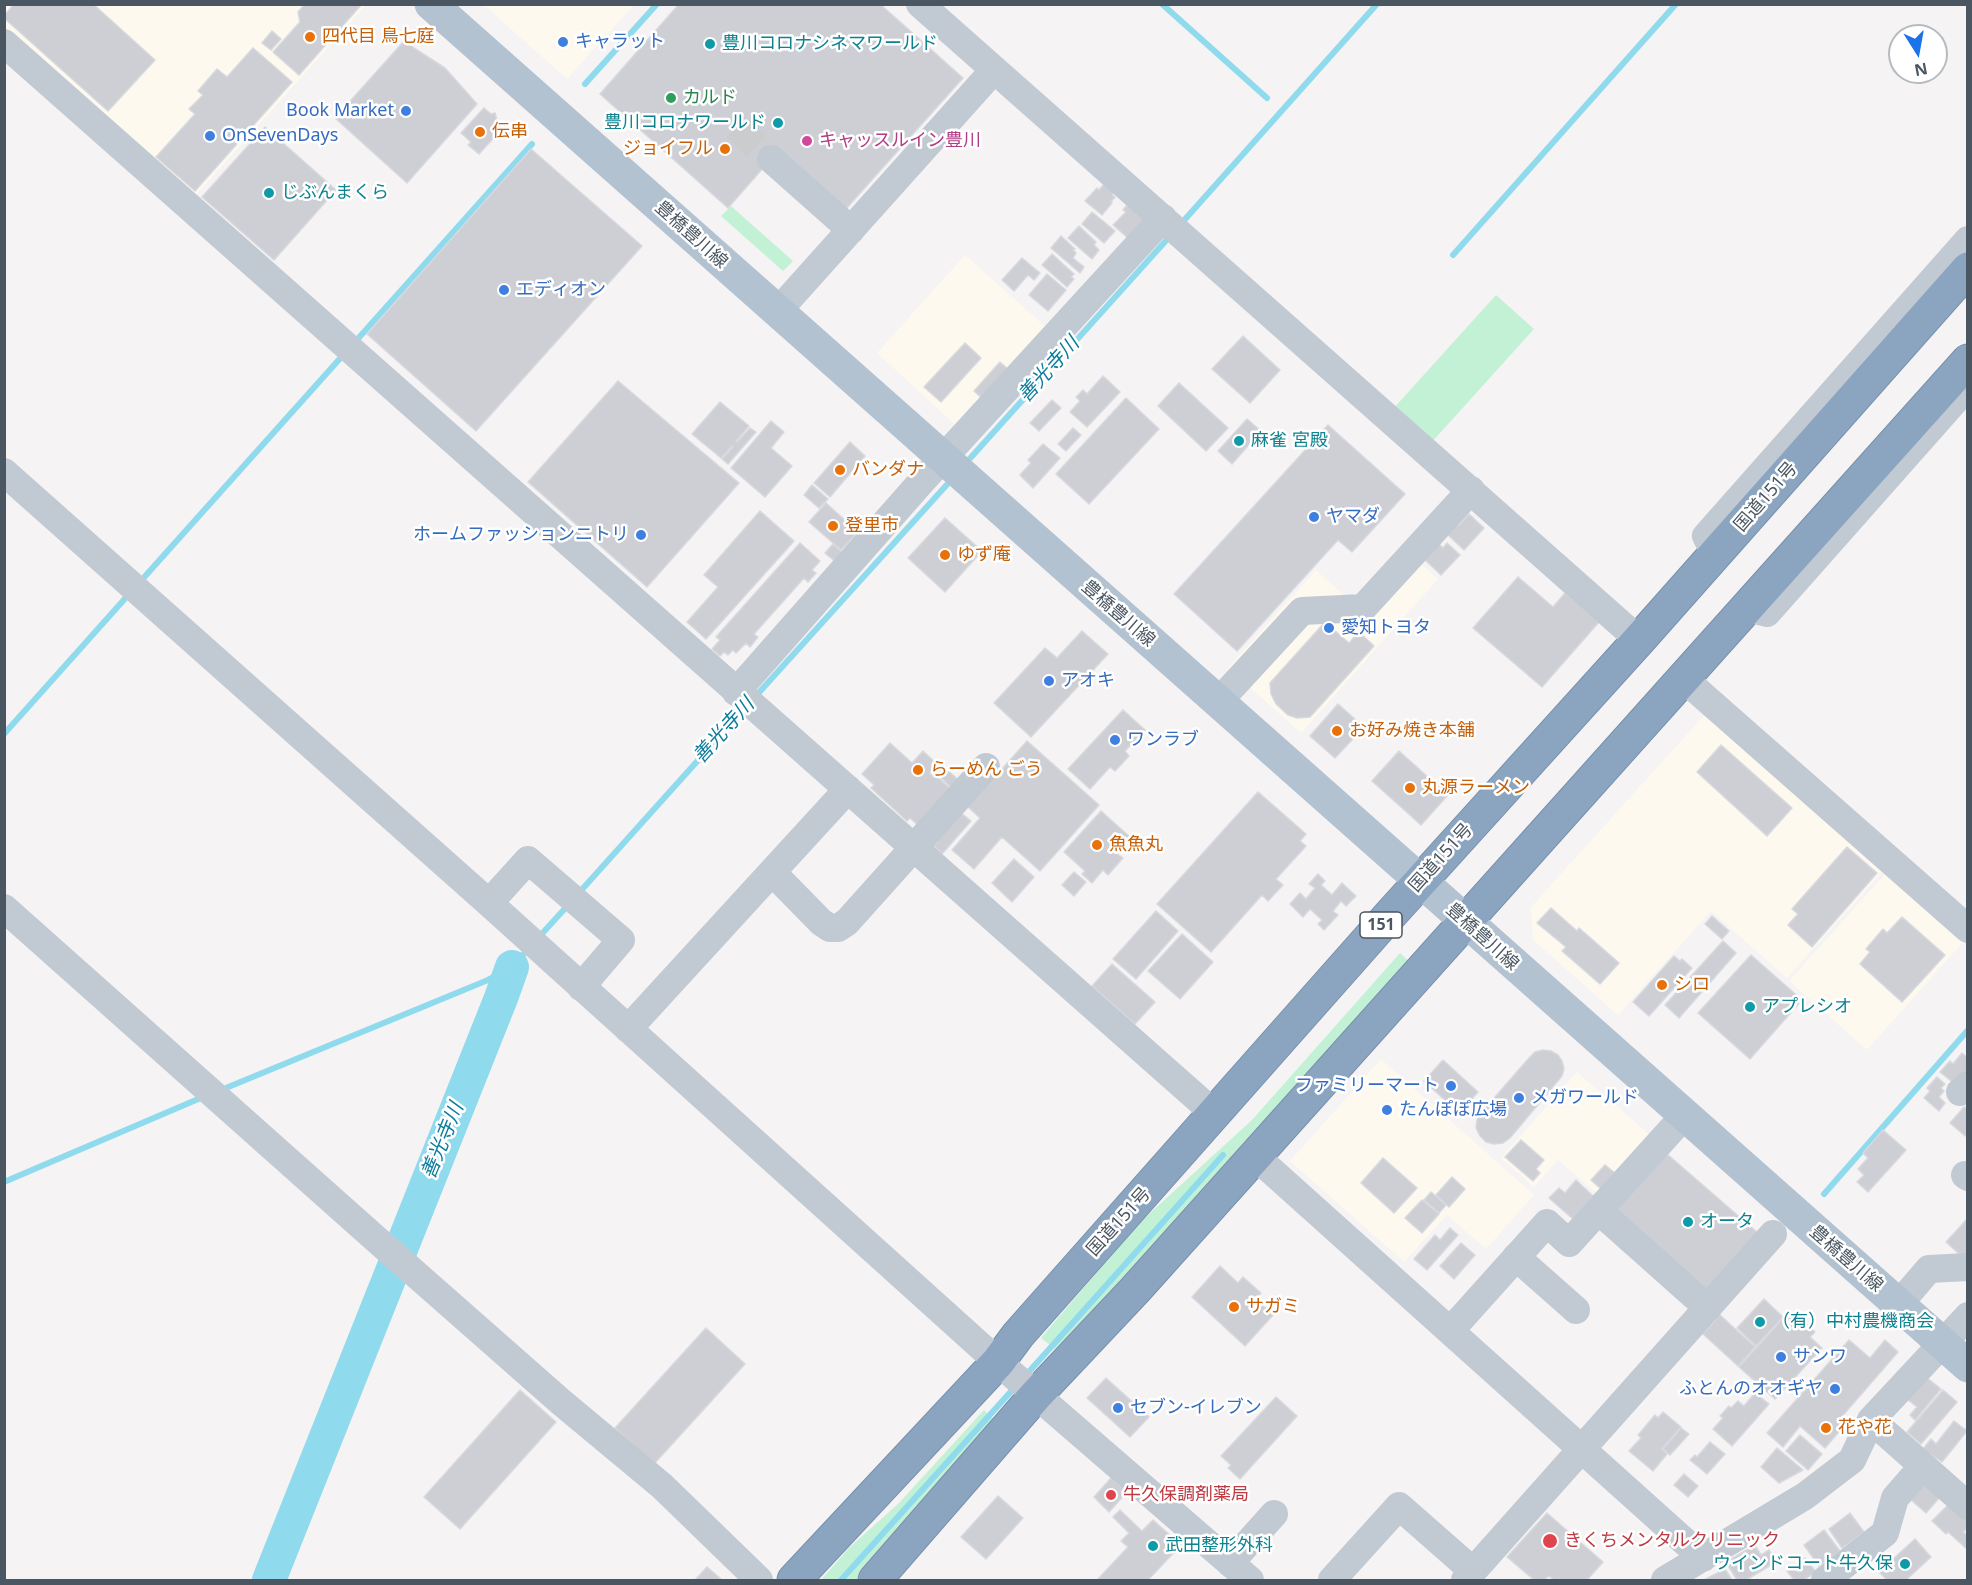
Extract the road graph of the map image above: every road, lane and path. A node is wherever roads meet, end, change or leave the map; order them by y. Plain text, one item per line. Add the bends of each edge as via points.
1 (431, 4) edge
2 (920, 4) edge
3 (4, 43) edge
4 (994, 70) junction
5 (771, 159) tunnel mouth
6 (1172, 226) junction
7 (851, 230) junction
8 (1968, 240) edge
9 (1968, 269) edge
10 (777, 312) junction
11 (1968, 361) edge
12 (1968, 387) edge
13 (955, 469) junction
14 (4, 472) edge
15 (1471, 490) junction
16 (1715, 554) junction
17 (1748, 608) junction
18 (1639, 640) junction
19 (1684, 679) junction
20 (747, 701) junction
21 (1218, 702) junction
22 (986, 767) dead end
23 (848, 789) junction
24 (914, 848) junction
25 (772, 872) junction
26 (1420, 882) junction
27 (489, 903) junction
28 (4, 908) edge
29 (1465, 922) junction
30 (1968, 929) edge
31 (581, 987) junction
32 (628, 1029) junction
33 (1215, 1114) junction
34 (1684, 1116) junction
35 (1256, 1156) junction
36 (1599, 1211) junction
37 (1773, 1234) dead end
38 (1516, 1257) junction
39 (1968, 1267) edge
40 (1898, 1305) junction
41 (1708, 1308) junction
42 (1576, 1310) dead end
43 (1968, 1316) edge
44 (1450, 1330) junction
45 (1943, 1344) junction
46 (998, 1362) junction
47 (1968, 1366) edge
48 (1036, 1395) junction
49 (1871, 1420) junction
50 (1582, 1449) junction
51 (1923, 1466) junction
52 (1968, 1506) edge
53 (1274, 1514) dead end
54 (1703, 1558) junction
55 (1240, 1572) edge
56 (1469, 1576) edge
57 (759, 1581) edge
58 (794, 1581) edge
59 (875, 1581) edge
60 (1332, 1581) edge
61 (1665, 1581) edge
62 (1825, 1581) edge

1 - 10 main road, 豊橋豊川線
2 - 4 street
3 - 20 street
4 - 6 street
4 - 7 street
5 - 7 street
6 - 13 street
6 - 15 street
7 - 10 street
8 - 16 street via 1706,536
9 - 16 highway, 国道151号 / 151
10 - 13 main road, 豊橋豊川線
11 - 17 highway
12 - 17 street via 1767,613
13 - 20 street
13 - 21 main road, 豊橋豊川線
14 - 27 street
15 - 18 street
15 - 21 street via 1363,608 1302,611
16 - 18 highway, 国道151号 / 151
17 - 19 highway
18 - 26 highway, 国道151号 / 151
19 - 29 highway
19 - 30 street
20 - 23 street
21 - 26 main road, 豊橋豊川線
22 - 24 street
23 - 24 street
23 - 25 street
24 - 25 street via 838,928 821,922
24 - 33 street
25 - 32 street
26 - 29 main road, 豊橋豊川線
26 - 33 highway, 国道151号 / 151
27 - 31 street
27 - 31 street via 528,860 621,940
28 - 57 street via 561,1402 662,1486
29 - 34 main road, 豊橋豊川線
29 - 35 highway
31 - 32 street
32 - 46 street
33 - 46 highway, 国道151号 / 151
34 - 36 street
34 - 40 main road, 豊橋豊川線
35 - 44 street
35 - 48 highway
36 - 38 street via 1569,1244 1547,1223
36 - 41 street
37 - 41 street
38 - 42 street
38 - 44 street
39 - 40 street via 1929,1269
40 - 45 main road, 豊橋豊川線
41 - 50 street
43 - 45 street
44 - 50 street
45 - 47 main road, 豊橋豊川線
45 - 49 street
46 - 48 street
46 - 58 highway, 国道151号 / 151
48 - 55 street
48 - 59 highway
49 - 51 street
49 - 54 street via 1852,1460 1805,1496
50 - 54 street
50 - 56 street
51 - 52 street
51 - 62 street via 1895,1498 1885,1533
53 - 55 street
54 - 61 street
56 - 60 street via 1399,1506

